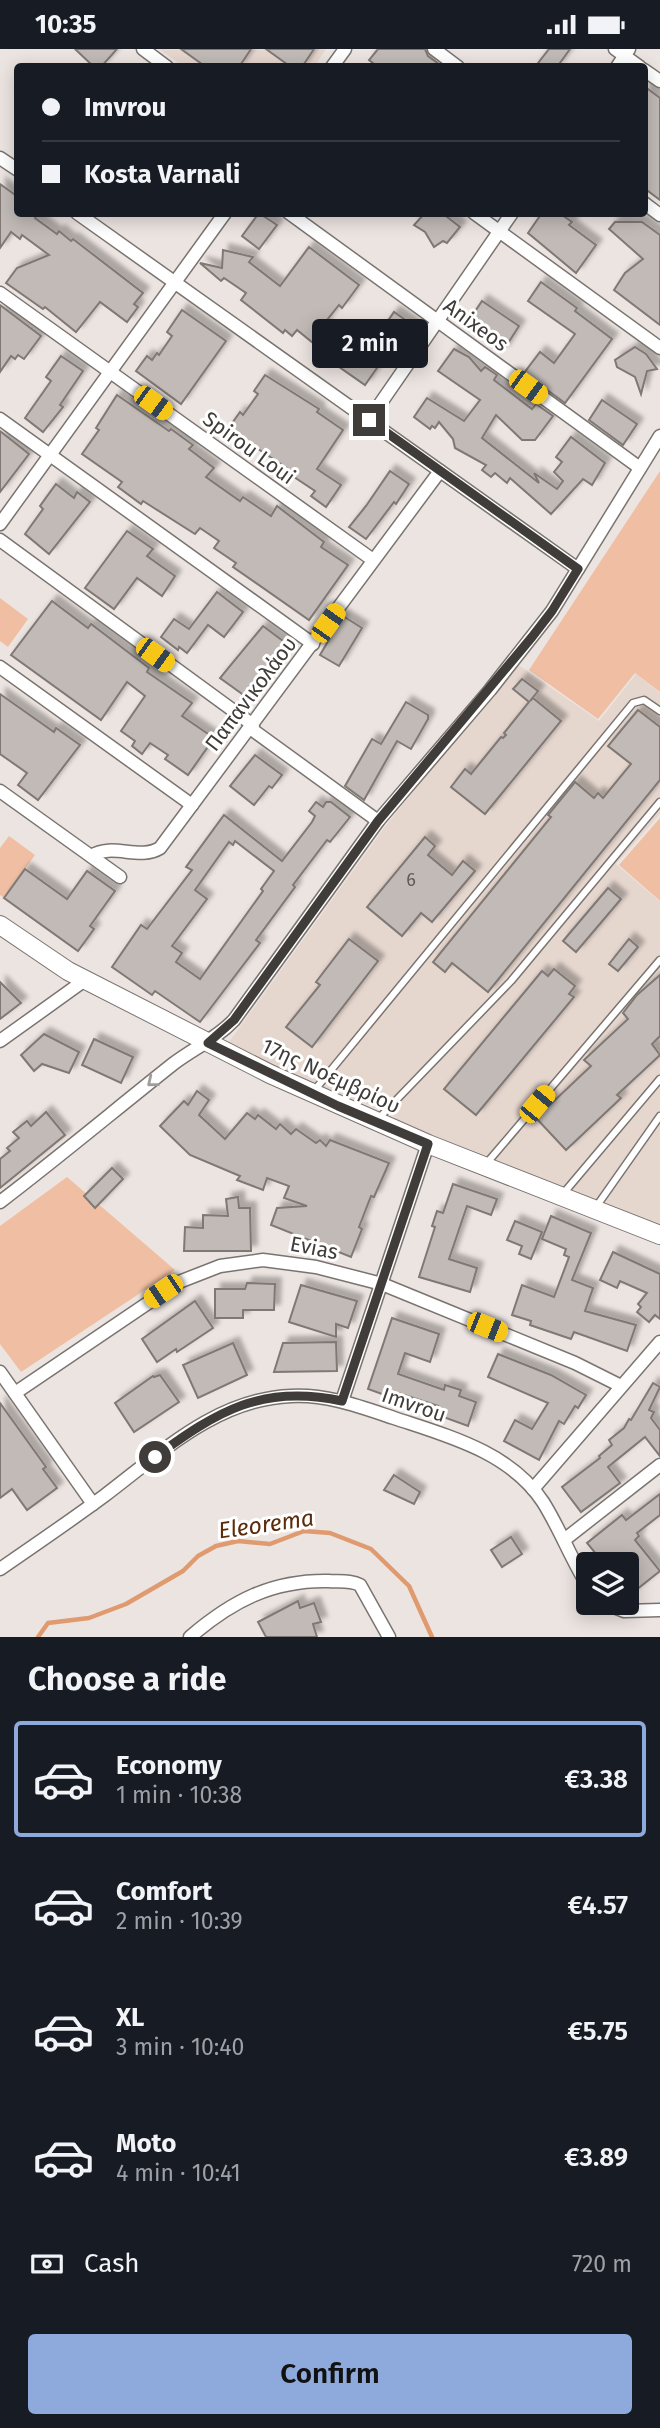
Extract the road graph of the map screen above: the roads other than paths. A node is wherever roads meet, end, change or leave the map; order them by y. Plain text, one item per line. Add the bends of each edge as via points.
1 (143, 49) edge
2 (434, 49) edge
3 (162, 63) edge
4 (452, 63) edge
5 (83, 217) edge
6 (222, 217) edge
7 (294, 217) edge
8 (479, 217) edge
9 (509, 217) edge
10 (499, 232) junction
11 (174, 283) junction
12 (0, 293) edge
13 (438, 322) junction
14 (660, 348) edge
15 (110, 372) junction
16 (0, 419) edge
17 (369, 420) junction
18 (660, 436) edge
19 (50, 456) junction
20 (640, 468) junction
21 (440, 471) junction
22 (0, 524) edge
23 (0, 540) edge
24 (373, 560) junction
25 (578, 569) junction
26 (313, 644) junction
27 (0, 667) edge
28 (660, 711) edge
29 (252, 727) junction
30 (0, 791) edge
31 (660, 802) edge
32 (192, 805) junction
33 (378, 821) junction
34 (91, 856) junction
35 (120, 877) dead end
36 (0, 925) edge
37 (660, 960) edge
38 (85, 980) junction
39 (0, 1041) edge
40 (208, 1043) junction
41 (660, 1079) edge
42 (312, 1094) junction
43 (660, 1116) edge
44 (374, 1122) junction
45 (428, 1144) junction
46 (485, 1166) junction
47 (561, 1196) junction
48 (0, 1202) edge
49 (595, 1209) junction
50 (660, 1235) edge
51 (382, 1285) junction
52 (660, 1342) edge
53 (0, 1372) edge
54 (621, 1386) junction
55 (15, 1393) junction
56 (342, 1401) junction
57 (660, 1465) edge
58 (533, 1489) junction
59 (93, 1504) junction
60 (564, 1540) junction
61 (576, 1563) edge
62 (0, 1569) edge
63 (660, 1610) edge
64 (639, 1611) edge
65 (190, 1637) edge
66 (389, 1637) edge

1 - 3 street
2 - 4 street
5 - 11 street
6 - 11 street
7 - 13 street, Anixeos
8 - 10 street
9 - 10 street
10 - 13 street
10 - 14 street
11 - 15 street
11 - 17 street
12 - 15 street, Spirou Loui
13 - 17 street
13 - 20 street, Anixeos
15 - 19 street
15 - 24 street, Spirou Loui
16 - 19 street
17 - 21 street
18 - 20 street
19 - 22 street
19 - 26 street
20 - 25 street
21 - 24 street, Παπανικολάου
21 - 25 street
23 - 29 street
24 - 26 street, Παπανικολάου
25 - 33 street via 538,629
26 - 29 street, Παπανικολάου
27 - 32 street
28 - 42 lane via 644,700 633,703
29 - 32 street, Παπανικολάου
29 - 33 street
30 - 34 street
31 - 44 lane via 511,981
32 - 34 street, Παπανικολάου via 156,851 110,850
33 - 40 street via 234,1020
34 - 35 street
36 - 38 street, 17ης Νοεμβρίου
37 - 46 lane
38 - 39 street
38 - 40 street, 17ης Νοεμβρίου
40 - 42 street, 17ης Νοεμβρίου
40 -> 48 street via 176,1062
41 - 47 lane
42 - 44 street, 17ης Νοεμβρίου
43 - 49 lane
44 - 45 street, 17ης Νοεμβρίου
45 - 46 street, 17ης Νοεμβρίου
45 - 51 street
46 - 47 street, 17ης Νοεμβρίου
47 - 49 street, 17ης Νοεμβρίου
49 - 50 street, 17ης Νοεμβρίου
51 - 54 street, Evias
51 - 55 street, Evias via 272,1260 208,1270 163,1291
51 - 56 street
52 - 54 street
53 - 55 street
54 - 58 street
55 - 59 street
56 - 58 street, Imvrou via 488,1453
56 - 59 street, Imvrou via 285,1396 224,1412 197,1426
57 - 60 street
58 - 60 street, Imvrou
59 - 62 street, Imvrou
60 - 61 street, Imvrou
63 - 64 street
65 - 66 street via 260,1592 313,1581 360,1585

